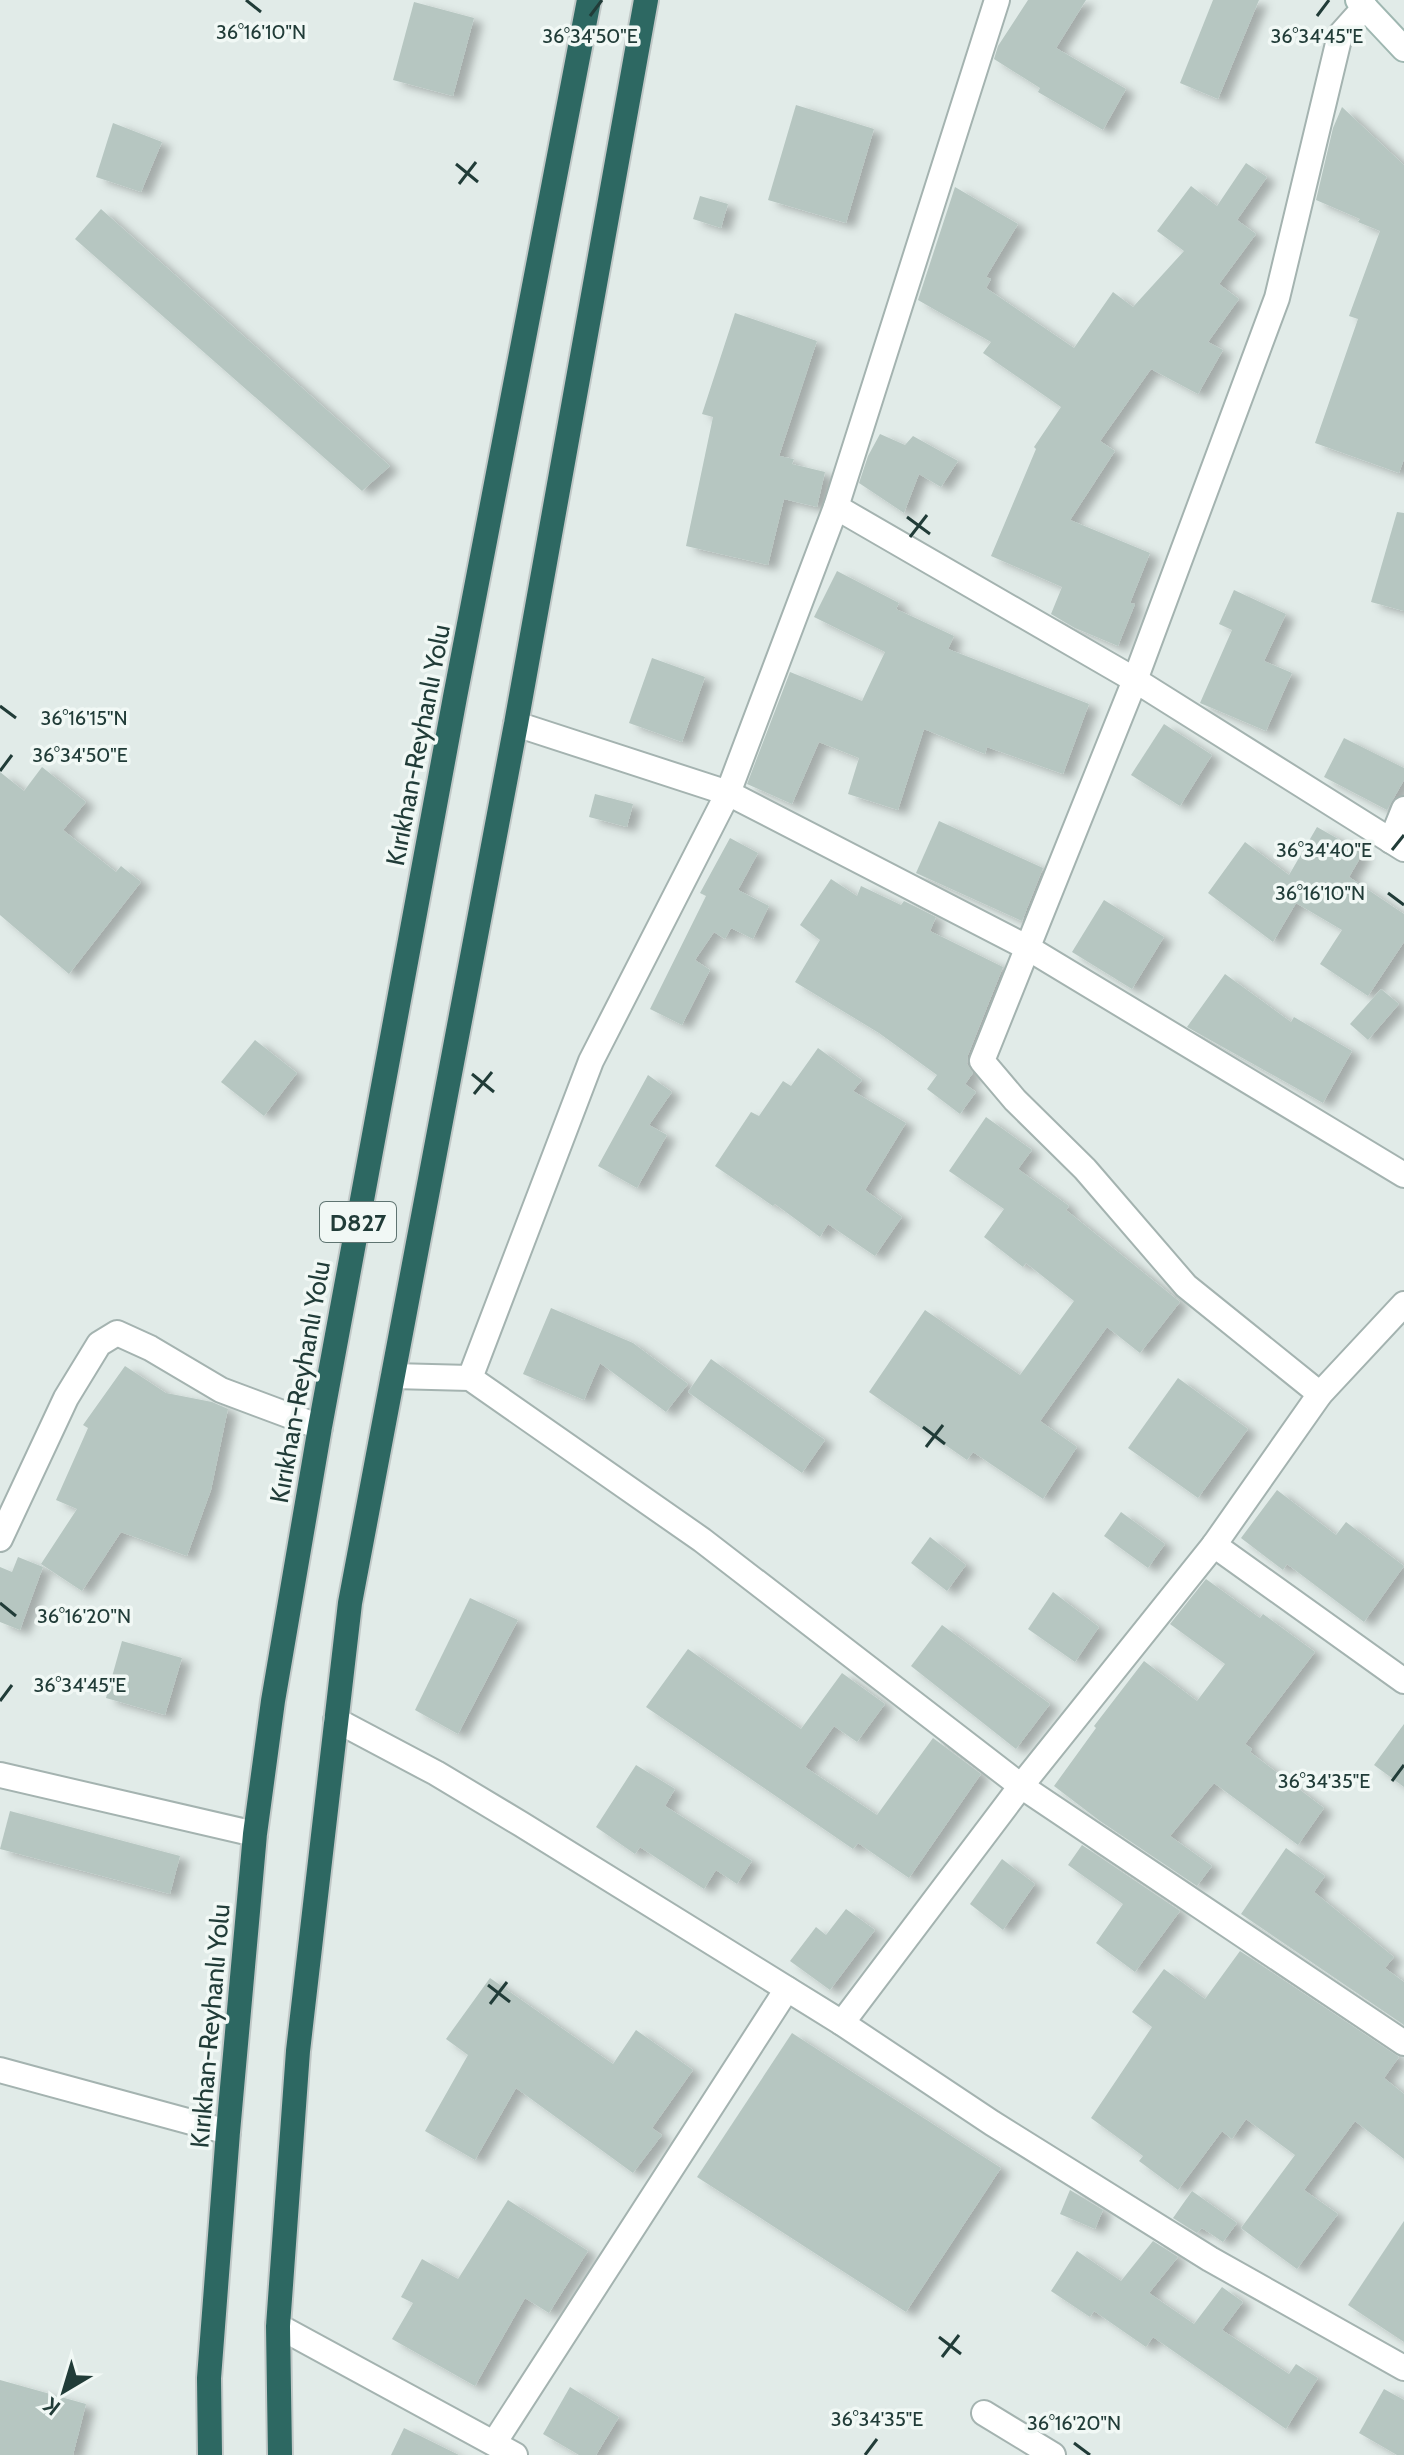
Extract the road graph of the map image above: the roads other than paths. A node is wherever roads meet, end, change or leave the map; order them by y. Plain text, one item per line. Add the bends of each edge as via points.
1 (589, 0) edge
2 (646, 0) edge
3 (997, 0) edge
4 (1362, 4) edge
5 (1404, 49) edge
6 (836, 507) junction
7 (1135, 680) junction
8 (516, 724) junction
9 (728, 793) junction
10 (1404, 809) edge
11 (1398, 845) edge
12 (1028, 948) junction
13 (1404, 1175) edge
14 (1404, 1304) edge
15 (393, 1376) junction
16 (470, 1378) junction
17 (1320, 1394) junction
18 (320, 1427) junction
19 (0, 1539) edge
20 (1214, 1545) junction
21 (1400, 1670) edge
22 (336, 1720) junction
23 (0, 1775) edge
24 (1021, 1786) junction
25 (255, 1834) junction
26 (787, 1989) junction
27 (842, 2023) junction
28 (1404, 2043) edge
29 (0, 2070) edge
30 (228, 2132) junction
31 (278, 2326) junction
32 (1404, 2368) edge
33 (984, 2413) dead end
34 (504, 2449) edge
35 (210, 2455) edge
36 (280, 2455) edge
37 (1053, 2455) edge

1 - 18 highway, Kırıkhan-Reyhanlı Yolu / D827
2 - 8 highway, D827
3 - 6 street
4 - 5 street
4 - 7 street via 1340,35 1277,298
6 - 7 street
6 - 9 street
7 - 11 street
7 - 12 street
8 - 9 street
8 - 15 highway, D827
9 - 12 street
9 - 16 street via 591,1061
10 - 11 street
12 - 13 street
12 - 17 street via 982,1061 1186,1286
14 - 17 street
15 - 16 street
15 - 22 highway, D827 via 350,1603
16 - 24 street via 702,1540
17 - 20 street
18 - 19 street via 221,1390 117,1333 99,1344 66,1398
18 - 25 highway, Kırıkhan-Reyhanlı Yolu / D827
20 - 21 street
20 - 24 street
22 - 26 street via 436,1773
22 - 31 highway, D827 via 298,2051
23 - 25 street
24 - 27 street
24 - 28 street
25 - 30 highway, Kırıkhan-Reyhanlı Yolu / D827
26 - 27 street
26 - 34 street
27 - 32 street via 1185,2243
29 - 30 street
30 - 35 highway, Kırıkhan-Reyhanlı Yolu / D827 via 209,2378
31 - 34 street
31 - 36 highway, D827
33 - 37 street

